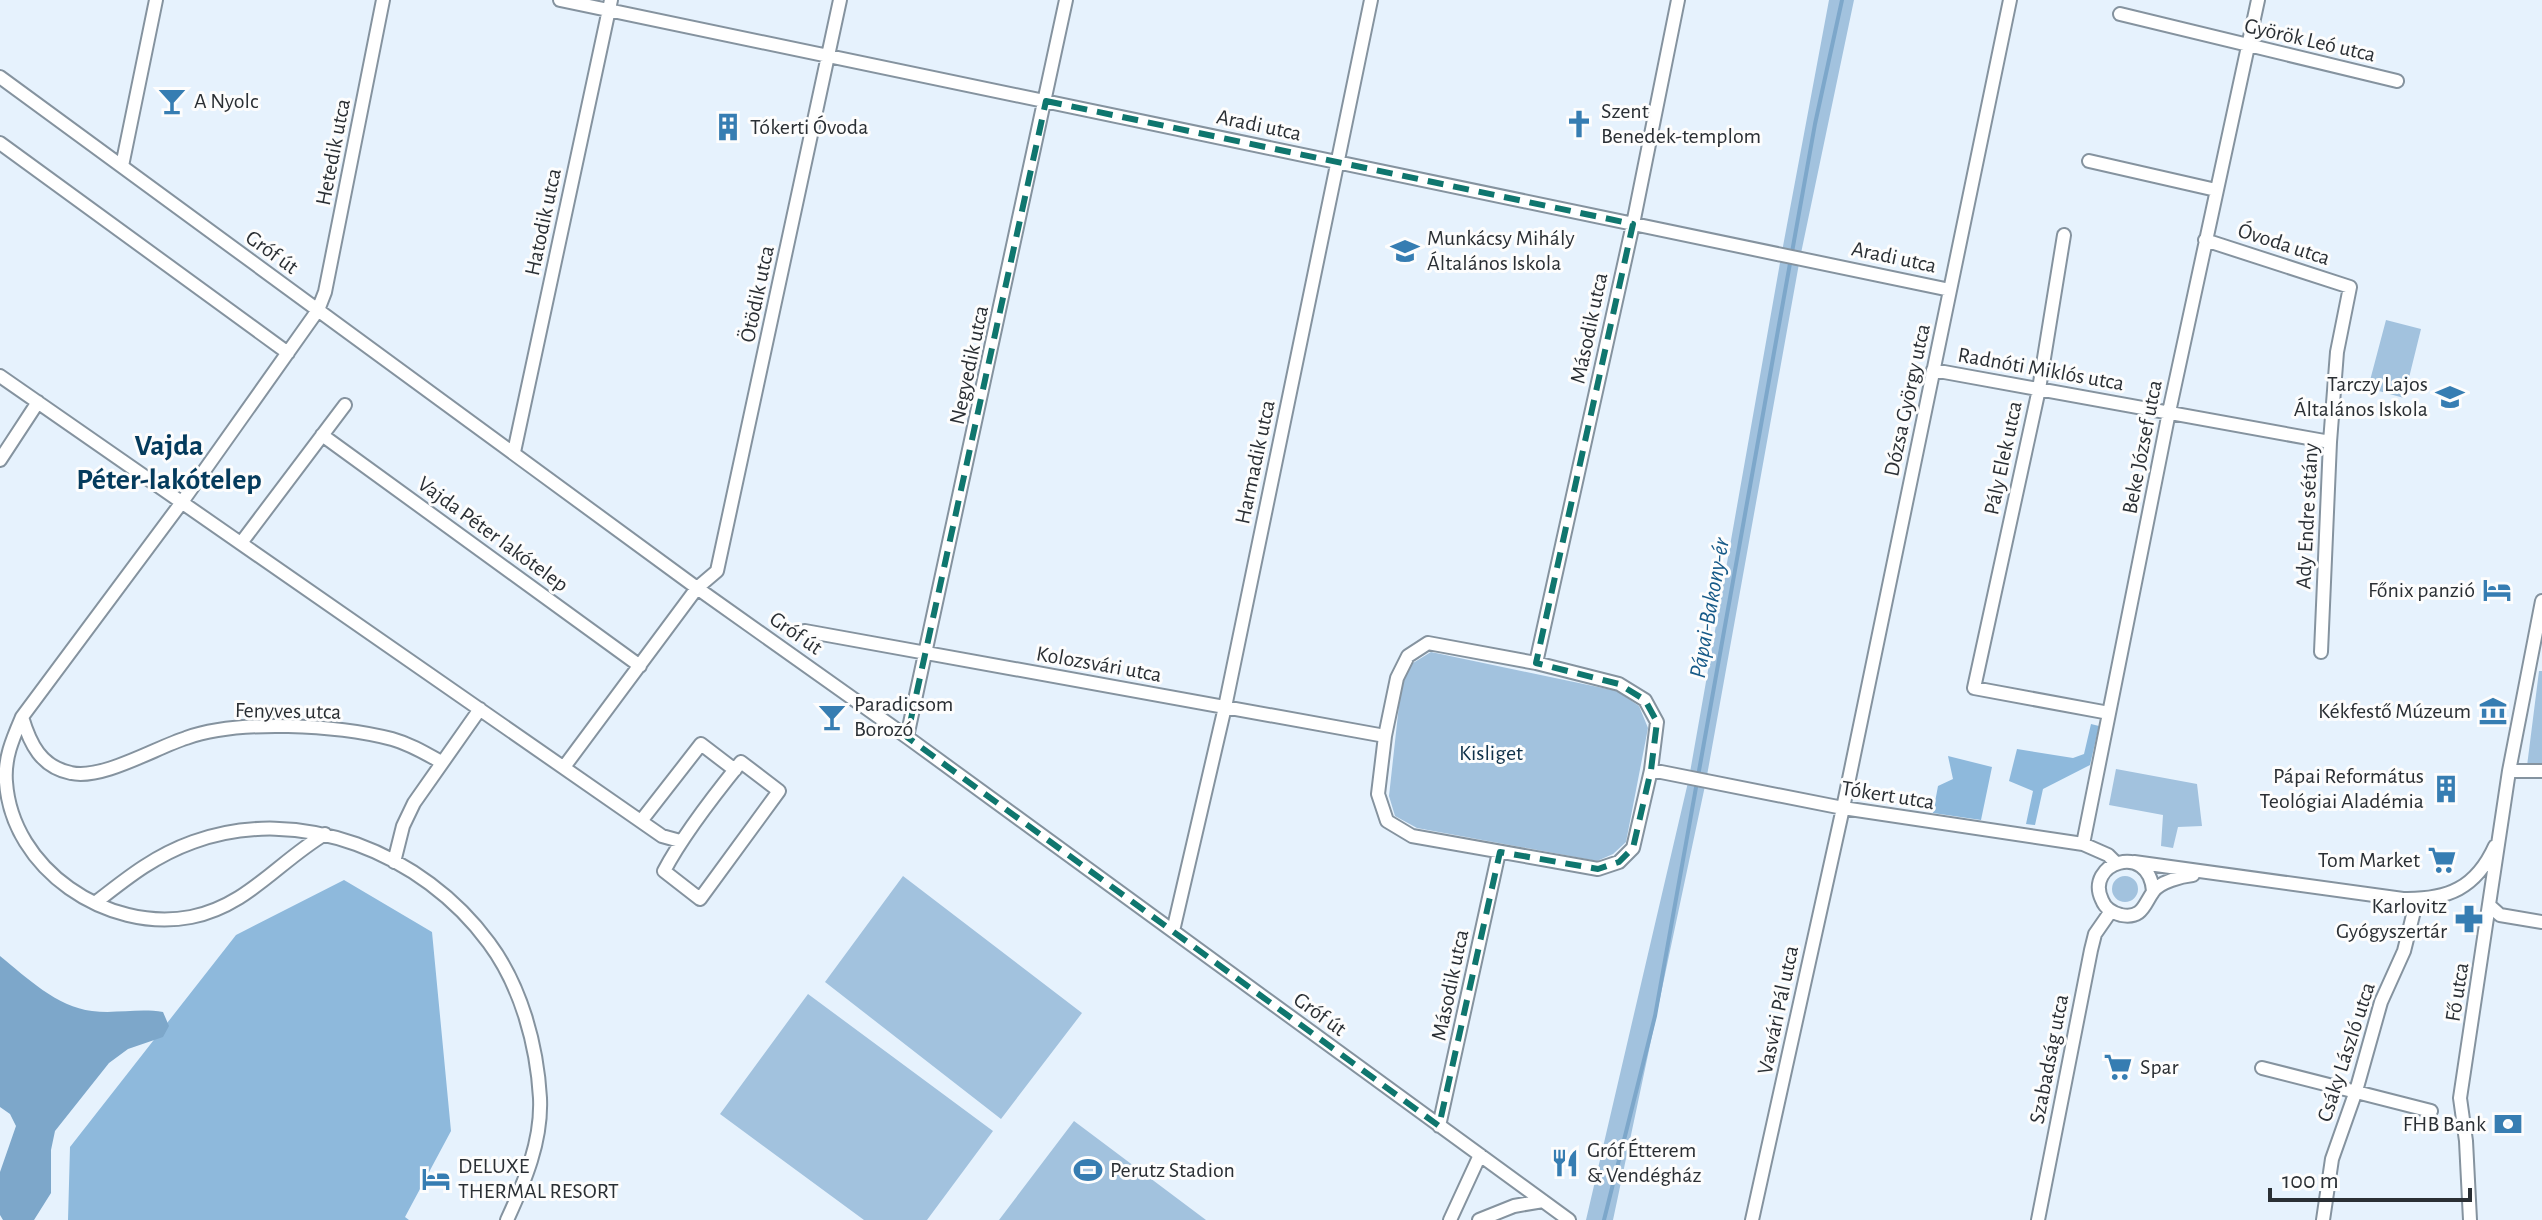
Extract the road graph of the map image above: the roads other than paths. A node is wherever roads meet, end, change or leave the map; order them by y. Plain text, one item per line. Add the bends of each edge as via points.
1 (156, 0) edge
2 (383, 0) edge
3 (560, 0) edge
4 (840, 0) edge
5 (1066, 0) edge
6 (1371, 0) edge
7 (1678, 0) edge
8 (2010, 0) edge
9 (2258, 0) edge
10 (610, 5) edge
11 (2120, 14) dead end
12 (2249, 46) junction
13 (828, 56) junction
14 (0, 77) edge
15 (2397, 81) dead end
16 (1046, 101) junction
17 (0, 143) edge
18 (2089, 161) dead end
19 (1337, 162) junction
20 (122, 166) junction
21 (2216, 190) junction
22 (1633, 224) junction
23 (2064, 235) dead end
24 (2205, 240) junction
25 (2350, 287) joint
26 (1950, 290) junction
27 (318, 310) junction
28 (288, 353) junction
29 (1933, 370) junction
30 (0, 376) edge
31 (2039, 389) junction
32 (38, 402) junction
33 (345, 405) dead end
34 (2169, 412) junction
35 (322, 435) junction
36 (2330, 442) junction
37 (514, 452) junction
38 (0, 460) edge
39 (182, 502) junction
40 (241, 543) junction
41 (697, 588) junction
42 (2542, 601) edge
43 (805, 631) dead end
44 (927, 652) junction
45 (2321, 652) dead end
46 (2537, 655) edge
47 (1536, 663) junction
48 (640, 666) junction
49 (1225, 707) junction
50 (480, 709) junction
51 (2109, 713) junction
52 (22, 717) junction
53 (1385, 736) junction
54 (907, 737) junction
55 (441, 762) junction
56 (564, 767) junction
57 (735, 770) junction
58 (1651, 770) junction
59 (2509, 771) junction
60 (2542, 771) edge
61 (1843, 808) junction
62 (641, 821) junction
63 (2501, 832) junction
64 (325, 834) junction
65 (680, 841) junction
66 (2083, 844) junction
67 (1499, 852) junction
68 (394, 862) junction
69 (2134, 862) junction
70 (2116, 863) junction
71 (2204, 873) junction
72 (2153, 891) junction
73 (2417, 899) junction
74 (95, 903) junction
75 (2491, 907) junction
76 (2111, 911) junction
77 (2542, 922) edge
78 (1173, 931) junction
79 (2262, 1068) dead end
80 (2356, 1091) junction
81 (2431, 1111) dead end
82 (1439, 1126) junction
83 (1480, 1155) junction
84 (1543, 1201) junction
85 (507, 1220) edge
86 (1450, 1220) edge
87 (1479, 1220) edge
88 (1569, 1220) edge
89 (1752, 1220) edge
90 (2038, 1220) edge
91 (2323, 1220) edge
92 (2470, 1220) edge

1 - 20 street
2 - 27 street, Hetedik utca
3 - 10 street, Aradi utca
4 - 13 street, Ötödik utca
5 - 16 street, Negyedik utca
6 - 19 street, Harmadik utca
7 - 22 street, Második utca
8 - 26 street, Dózsa György utca
9 - 12 street, Beke József utca
10 - 13 street, Aradi utca
10 - 37 street, Hatodik utca
11 - 12 street, Györök Leó utca
12 - 15 street, Györök Leó utca
12 - 21 street, Beke József utca
13 - 16 street, Aradi utca
13 - 41 street, Ötödik utca via 717,571
14 - 20 street, Gróf út
16 - 19 street, Aradi utca
16 - 44 street, Negyedik utca
17 - 28 street
18 - 21 street
19 - 22 street, Aradi utca
19 - 49 street, Harmadik utca
20 - 27 street, Gróf út
21 - 24 street, Beke József utca
22 - 26 street, Aradi utca
22 - 47 street, Második utca
23 - 31 street, Pály Elek utca
24 - 25 street, Óvoda utca
24 - 34 street, Beke József utca
25 - 36 street, Ady Endre sétány via 2337,352
26 - 29 street, Dózsa György utca
27 - 28 street
27 - 37 street, Gróf út
28 - 39 street
29 - 31 street, Radnóti Miklós utca
29 - 61 street, Dózsa György utca
30 - 32 street
31 - 34 street, Radnóti Miklós utca
31 - 51 street, Pály Elek utca via 1974,688
32 - 38 street
32 - 39 street
33 - 35 street
34 - 36 street, Radnóti Miklós utca
34 - 51 street, Beke József utca
35 - 40 street
35 - 48 street, Vajda Péter lakótelep
36 - 45 street, Ady Endre sétány
37 - 41 street, Gróf út
39 - 40 street
39 - 52 street
40 - 50 street
41 - 48 street
41 - 54 street, Gróf út
42 - 46 street, Fő utca
43 - 44 street, Kolozsvári utca
44 - 49 street, Kolozsvári utca
44 - 54 street, Negyedik utca
46 - 59 street, Fő utca
47 - 53 street via 1428,643 1408,656 1397,678
47 - 58 street via 1619,684 1645,700 1657,722
48 - 56 street
49 - 53 street, Kolozsvári utca
49 - 78 street, Harmadik utca
50 - 55 street
50 - 56 street
51 - 66 street, Beke József utca
52 - 55 street, Fenyves utca via 37,754 73,774 96,773 191,736 232,728 345,731 392,739
52 - 74 street via 9,747 9,809 42,866
53 - 67 street via 1378,794 1387,821 1412,836
54 - 78 street, Gróf út
55 - 68 street via 408,814
56 - 62 street
57 - 62 street via 701,744
57 - 65 street
57 - 65 street via 741,762 779,791 700,899 664,871
58 - 61 street, Tókert utca
58 - 67 street via 1633,848 1619,862 1598,869
59 - 60 street
59 - 63 street, Fő utca
61 - 66 street, Tókert utca
61 - 89 street, Vasvári Pál utca
62 - 65 street
63 - 73 street via 2475,878 2451,893
63 - 75 street, Fő utca
64 - 68 street
64 - 74 street via 293,828 195,841 153,859
64 - 74 street via 230,905 193,917 160,921
66 - 70 street, Tókert utca
67 - 82 street, Második utca
68 - 85 street via 458,908 489,943 524,1015 540,1099 537,1139
69 - 70 street
69 - 71 street
69 - 72 street via 2148,873
70 - 76 street via 2100,881 2100,898
71 - 72 street
71 - 73 street
72 - 76 street via 2138,913
73 - 80 street, Csáky László utca
75 - 77 street via 2500,915
75 - 92 street, Fő utca via 2460,1098
76 - 90 street, Szabadság utca via 2091,950
78 - 82 street, Gróf út
79 - 80 street
80 - 81 street
80 - 91 street, Csáky László utca via 2332,1159
82 - 83 street, Gróf út
83 - 84 street, Gróf út
83 - 86 street
84 - 87 street
84 - 88 street, Gróf út

